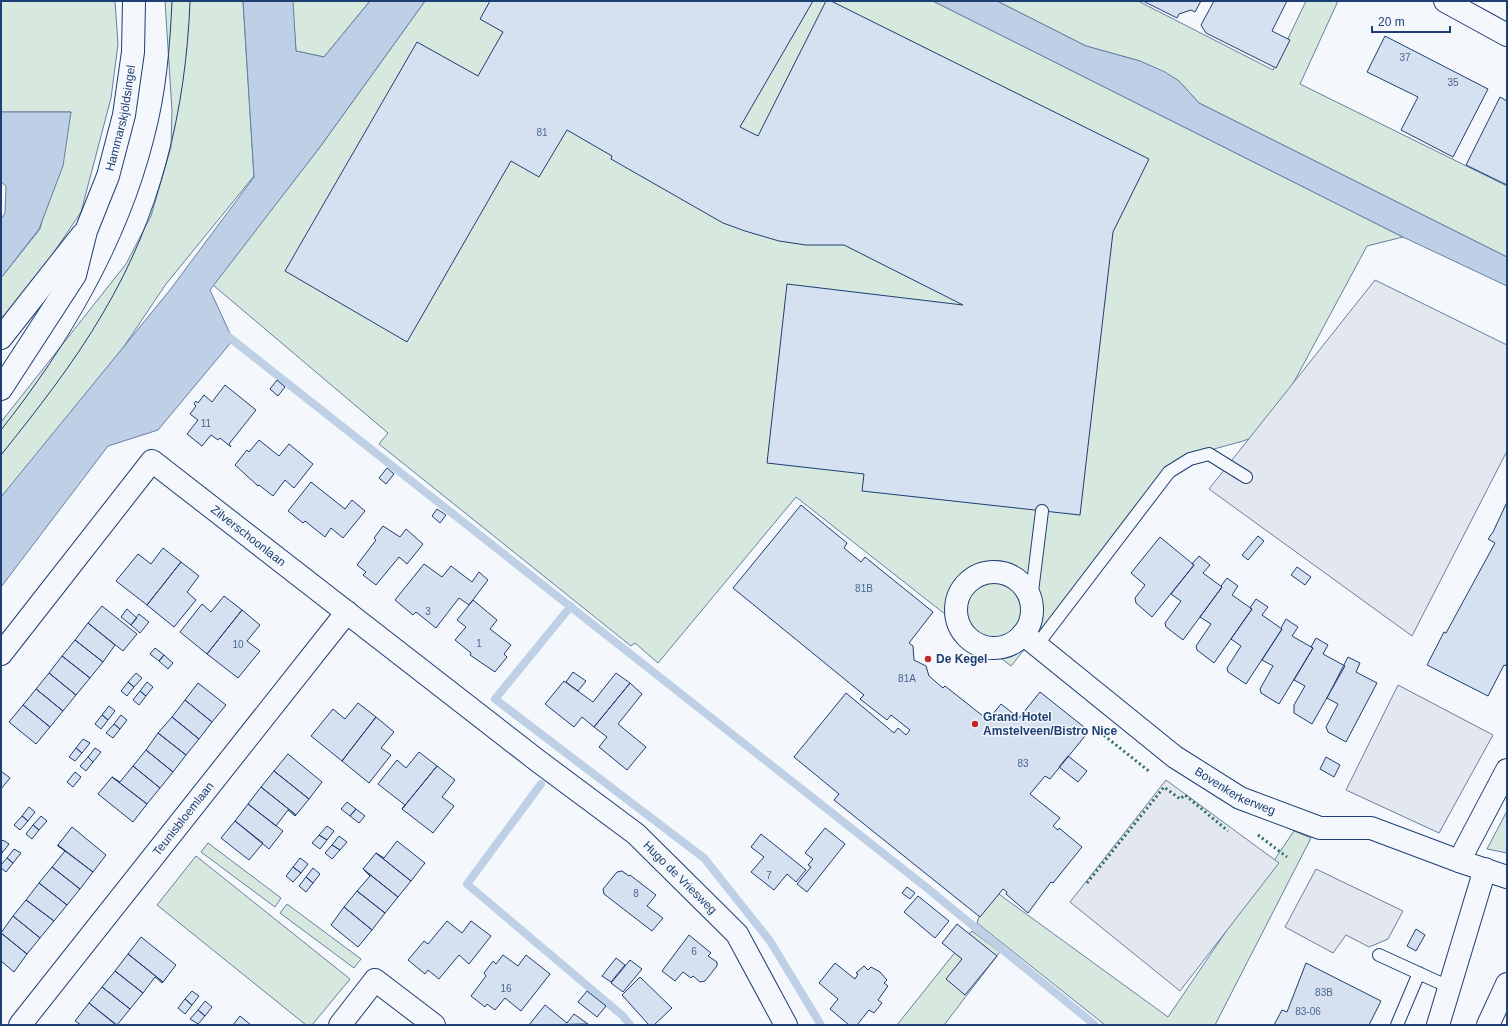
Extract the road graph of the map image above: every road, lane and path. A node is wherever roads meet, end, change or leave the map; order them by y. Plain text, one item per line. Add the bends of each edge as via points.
1 (134, 1) edge
2 (1445, 1) edge
3 (1507, 35) edge
4 (86, 230) junction
5 (1, 338) edge
6 (1, 389) edge
7 (1246, 477) dead end
8 (1042, 511) dead end
9 (1031, 600) junction
10 (347, 612) junction
11 (1030, 640) junction
12 (1, 654) edge
13 (538, 761) joint
14 (1507, 770) edge
15 (1459, 861) junction
16 (1486, 869) junction
17 (1507, 876) edge
18 (1380, 955) dead end
19 (1419, 972) junction
20 (1507, 984) edge
21 (1449, 987) junction
22 (20, 1025) edge
23 (340, 1025) edge
24 (434, 1025) edge
25 (786, 1025) edge
26 (1397, 1025) edge
27 (1438, 1025) edge
28 (1488, 1025) edge

1 - 4 street, Hammarskjöldsingel via 133,52 124,115 108,176
2 - 3 street
4 - 5 street, Hammarskjöldsingel
4 - 6 street, Hammarskjöldsingel via 75,275
7 - 11 lane via 1209,454 1190,459 1169,472
8 - 9 lane
9 - 11 street
9 - 11 street via 1022,584 1013,577 998,572 984,573 968,581 955,604 956,618 962,632 973,643 990,649 1004,647 1019,640
10 - 12 street, Zilverschoonlaan via 152,461
10 - 13 street, Zilverschoonlaan
10 - 22 street, Teunisbloemlaan
11 - 15 street, Bovenkerkerweg via 1175,757 1240,798 1320,828 1371,828
13 - 25 street, Hugo de Vriesweg via 636,834 737,934
14 - 15 street
15 - 16 street, Bovenkerkerweg
16 - 17 street, Bovenkerkerweg
16 - 21 street
18 - 19 lane
19 - 21 lane
19 - 26 lane
20 - 28 street
21 - 27 street
23 - 24 street via 375,980

